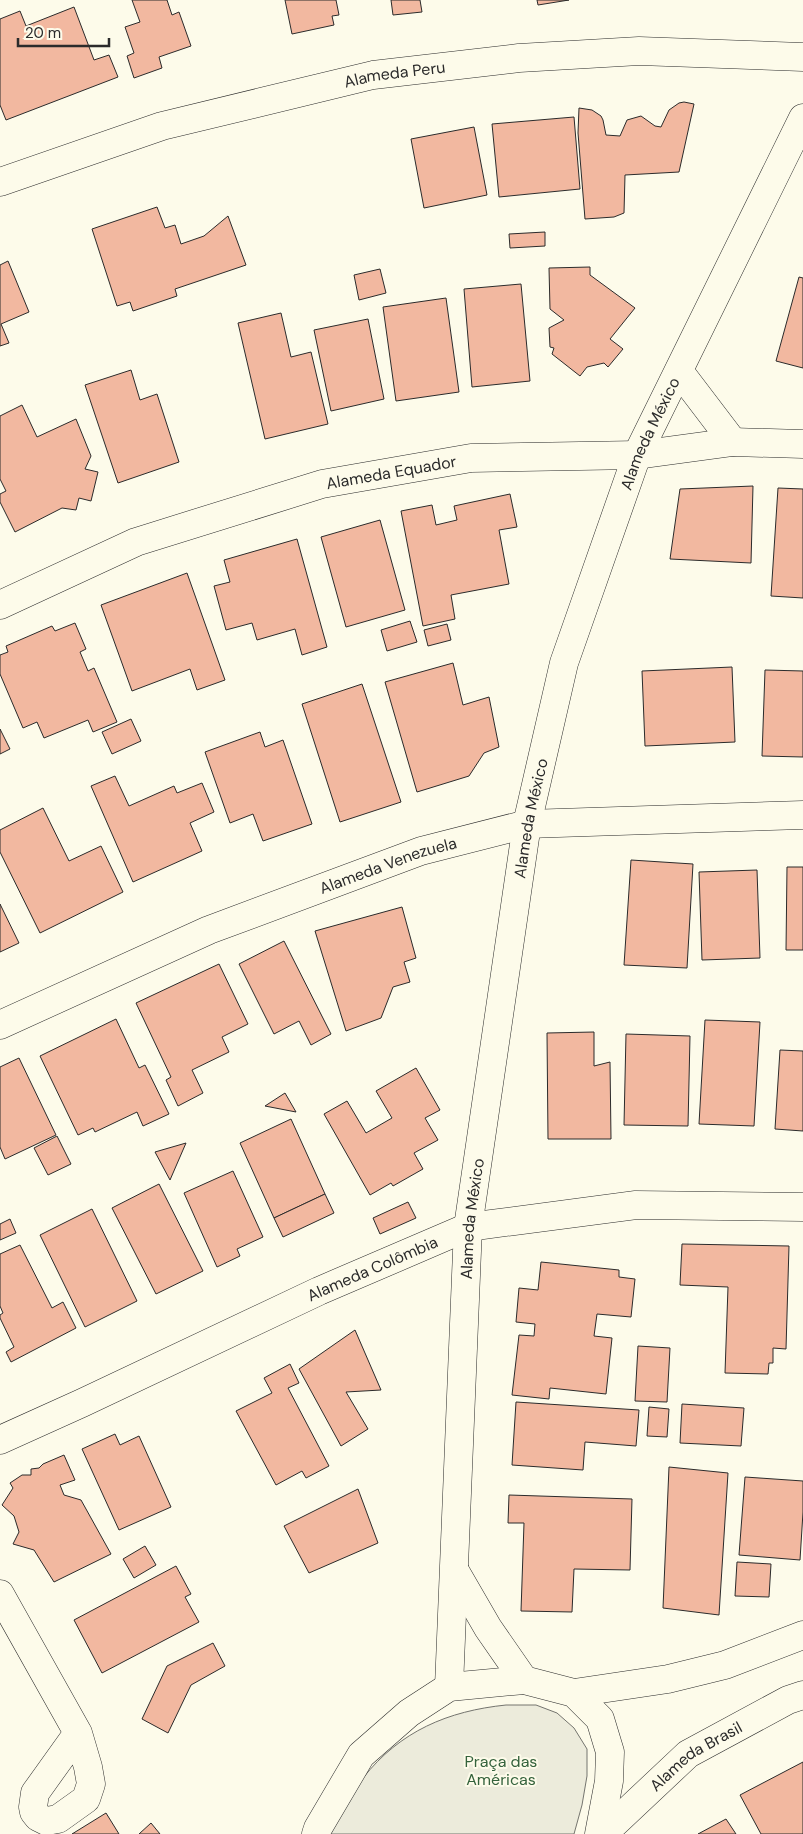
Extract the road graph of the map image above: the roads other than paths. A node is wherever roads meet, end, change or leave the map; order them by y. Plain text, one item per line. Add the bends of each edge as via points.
1 (803, 57) edge
2 (803, 118) edge
3 (0, 182) edge
4 (679, 370) junction
5 (649, 429) junction
6 (733, 442) junction
7 (803, 444) edge
8 (670, 450) junction
9 (636, 455) junction
10 (0, 605) edge
11 (803, 815) edge
12 (527, 824) junction
13 (0, 1025) edge
14 (803, 1207) edge
15 (468, 1227) junction
16 (0, 1440) edge
17 (454, 1570) junction
18 (0, 1594) edge
19 (803, 1635) edge
20 (524, 1680) junction
21 (449, 1687) junction
22 (574, 1694) junction
23 (803, 1695) edge
24 (78, 1733) dead end
25 (315, 1832) edge
26 (598, 1834) edge
27 (603, 1834) edge

1 - 3 street, Alameda Peru via 639,51 519,58 373,75 162,126
2 - 4 street, Alameda México
4 - 5 street, Alameda México
4 - 6 street
5 - 8 street
5 - 9 street, Alameda México
6 - 7 street, Alameda Equador
6 - 8 street, Alameda Equador
8 - 9 street, Alameda Equador
9 - 10 street, Alameda Equador via 471,458 322,484 136,542
9 - 12 street, Alameda México via 564,663
11 - 12 street, Alameda Venezuela
12 - 13 street, Alameda Venezuela via 421,851 209,930
12 - 15 street, Alameda México
14 - 15 street, Alameda Colômbia via 636,1205
15 - 16 street, Alameda Colômbia via 319,1291
15 - 17 street, Alameda México
17 - 20 street
17 - 21 street, Alameda México
18 - 24 street
19 - 22 street via 725,1666
20 - 21 street
20 - 22 street
21 - 25 street via 409,1713 361,1755
22 - 26 street via 600,1719 610,1752 609,1781
23 - 27 street, Alameda Brasil via 688,1754

